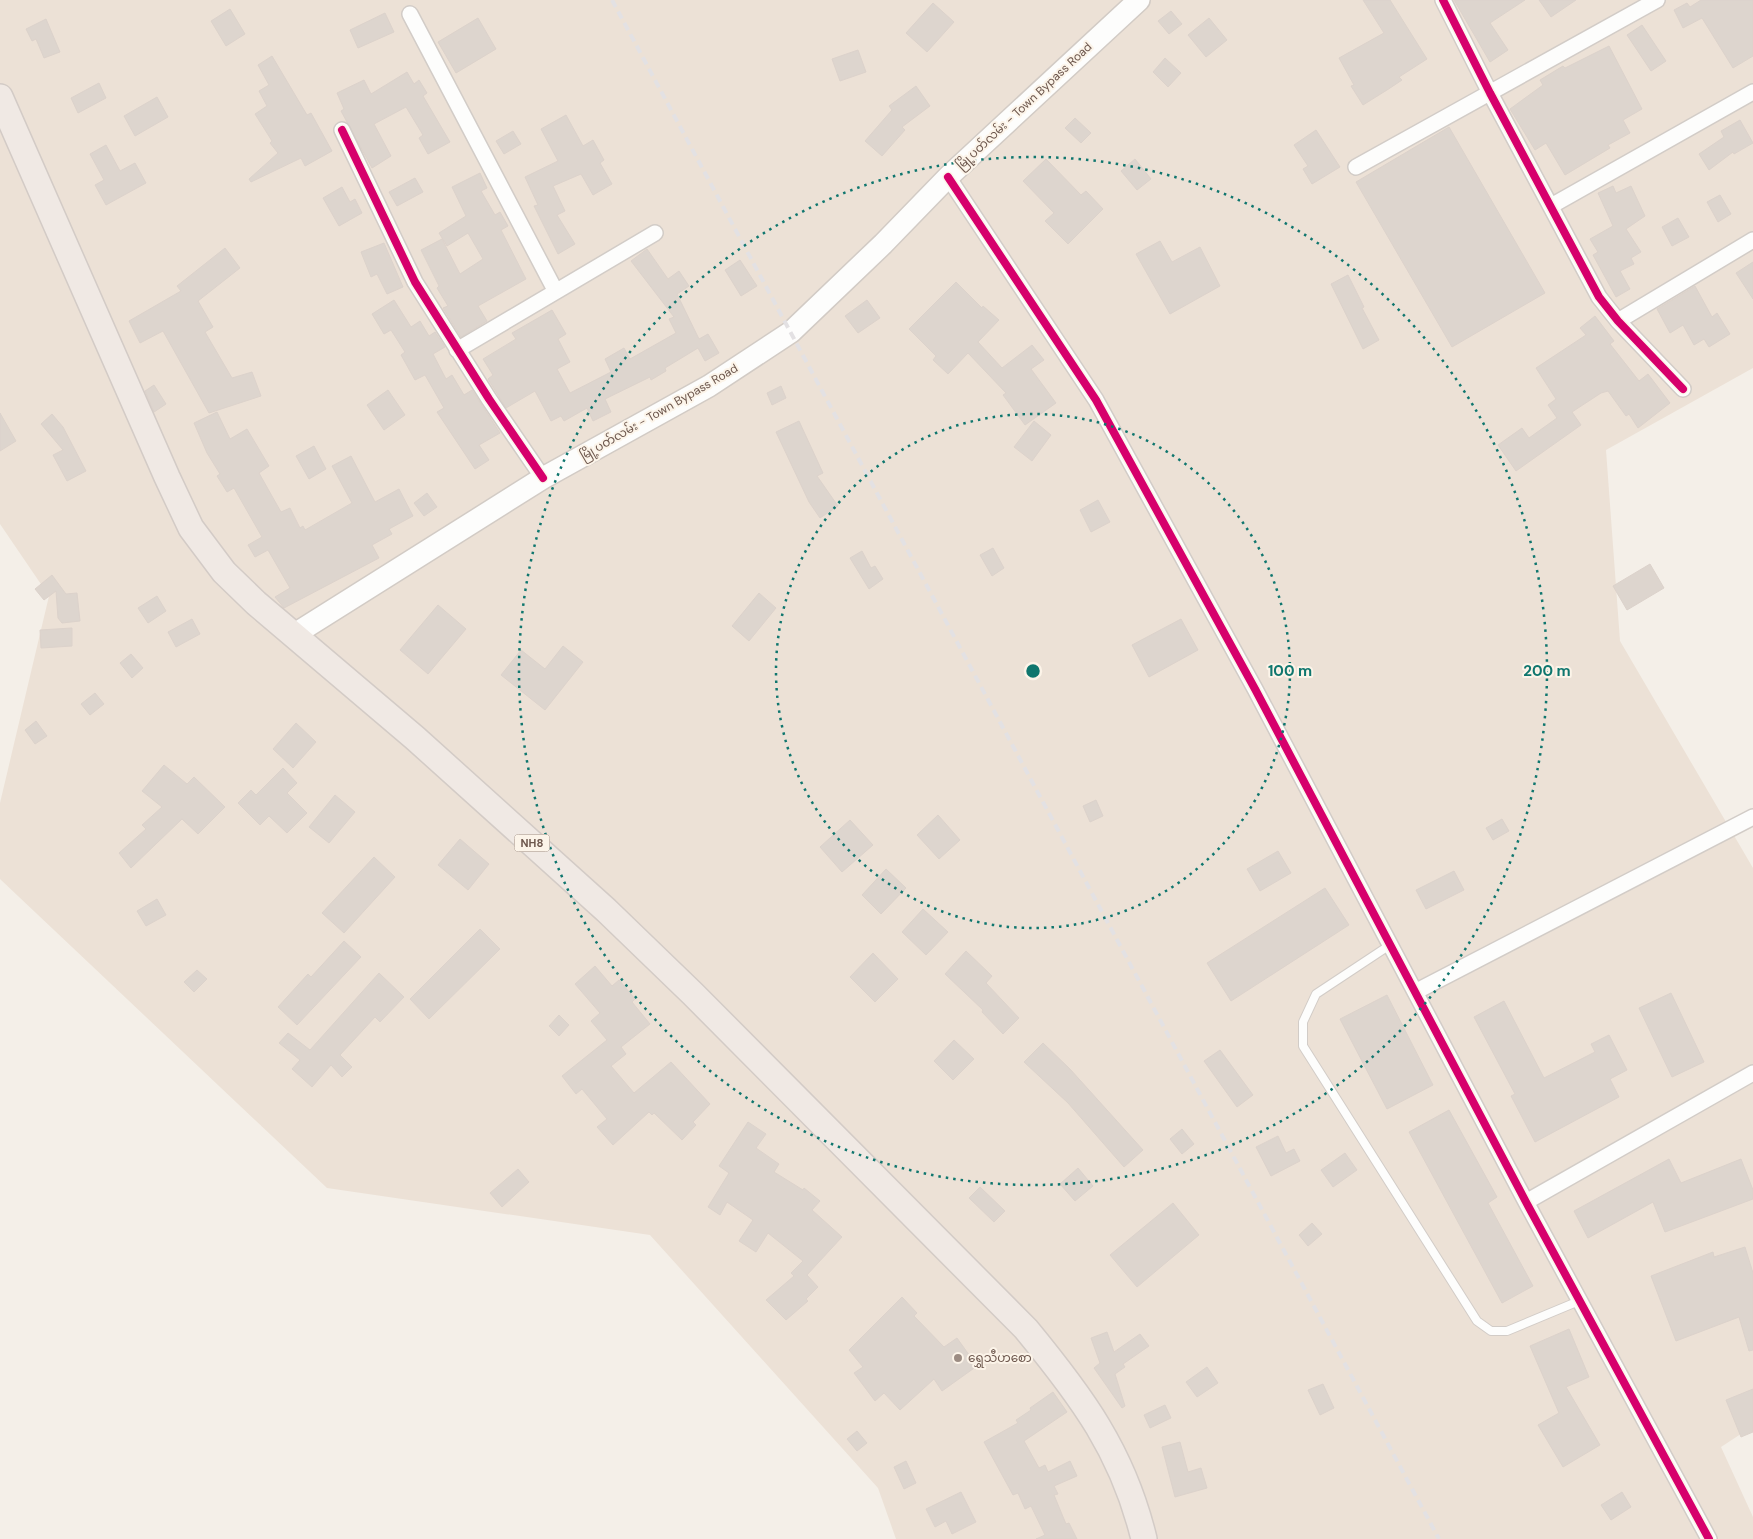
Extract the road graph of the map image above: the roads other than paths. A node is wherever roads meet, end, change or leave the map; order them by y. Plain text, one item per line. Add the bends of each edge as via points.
1 (1139, 0) edge
2 (1443, 0) edge
3 (1657, 0) edge
4 (410, 14) dead end
5 (1753, 92) edge
6 (1490, 93) junction
7 (0, 97) edge
8 (342, 130) dead end
9 (1356, 167) dead end
10 (948, 177) junction
11 (1551, 206) junction
12 (655, 232) dead end
13 (1753, 240) edge
14 (555, 290) junction
15 (1618, 321) junction
16 (457, 350) junction
17 (1683, 389) dead end
18 (543, 478) junction
19 (295, 634) junction
20 (1753, 817) edge
21 (1390, 945) junction
22 (1415, 992) junction
23 (1753, 1073) edge
24 (1526, 1202) junction
25 (1579, 1301) junction
26 (1144, 1539) edge
27 (1709, 1539) edge

1 - 10 main road, မြို့ပတ်လမ်း - Town Bypass Road
2 - 6 street
3 - 6 street
4 - 14 street
5 - 11 street
6 - 9 street
6 - 11 street
7 - 19 highway, NH8 via 191,528 224,572
8 - 16 street via 415,282
10 - 18 main road, မြို့ပတ်လမ်း - Town Bypass Road via 791,332 709,386
10 - 21 street via 1096,400
11 - 15 street via 1599,297
12 - 14 street
13 - 15 street
14 - 16 street
15 - 17 street
16 - 18 street
18 - 19 main road, မြို့ပတ်လမ်း - Town Bypass Road
19 - 26 highway, NH8 via 606,910 1026,1329 1070,1382 1096,1420 1116,1458
20 - 22 street
21 - 22 street
21 - 25 lane via 1316,994 1303,1022 1303,1046 1477,1321 1491,1331 1507,1331
22 - 24 street
23 - 24 street
24 - 25 street
25 - 27 street

